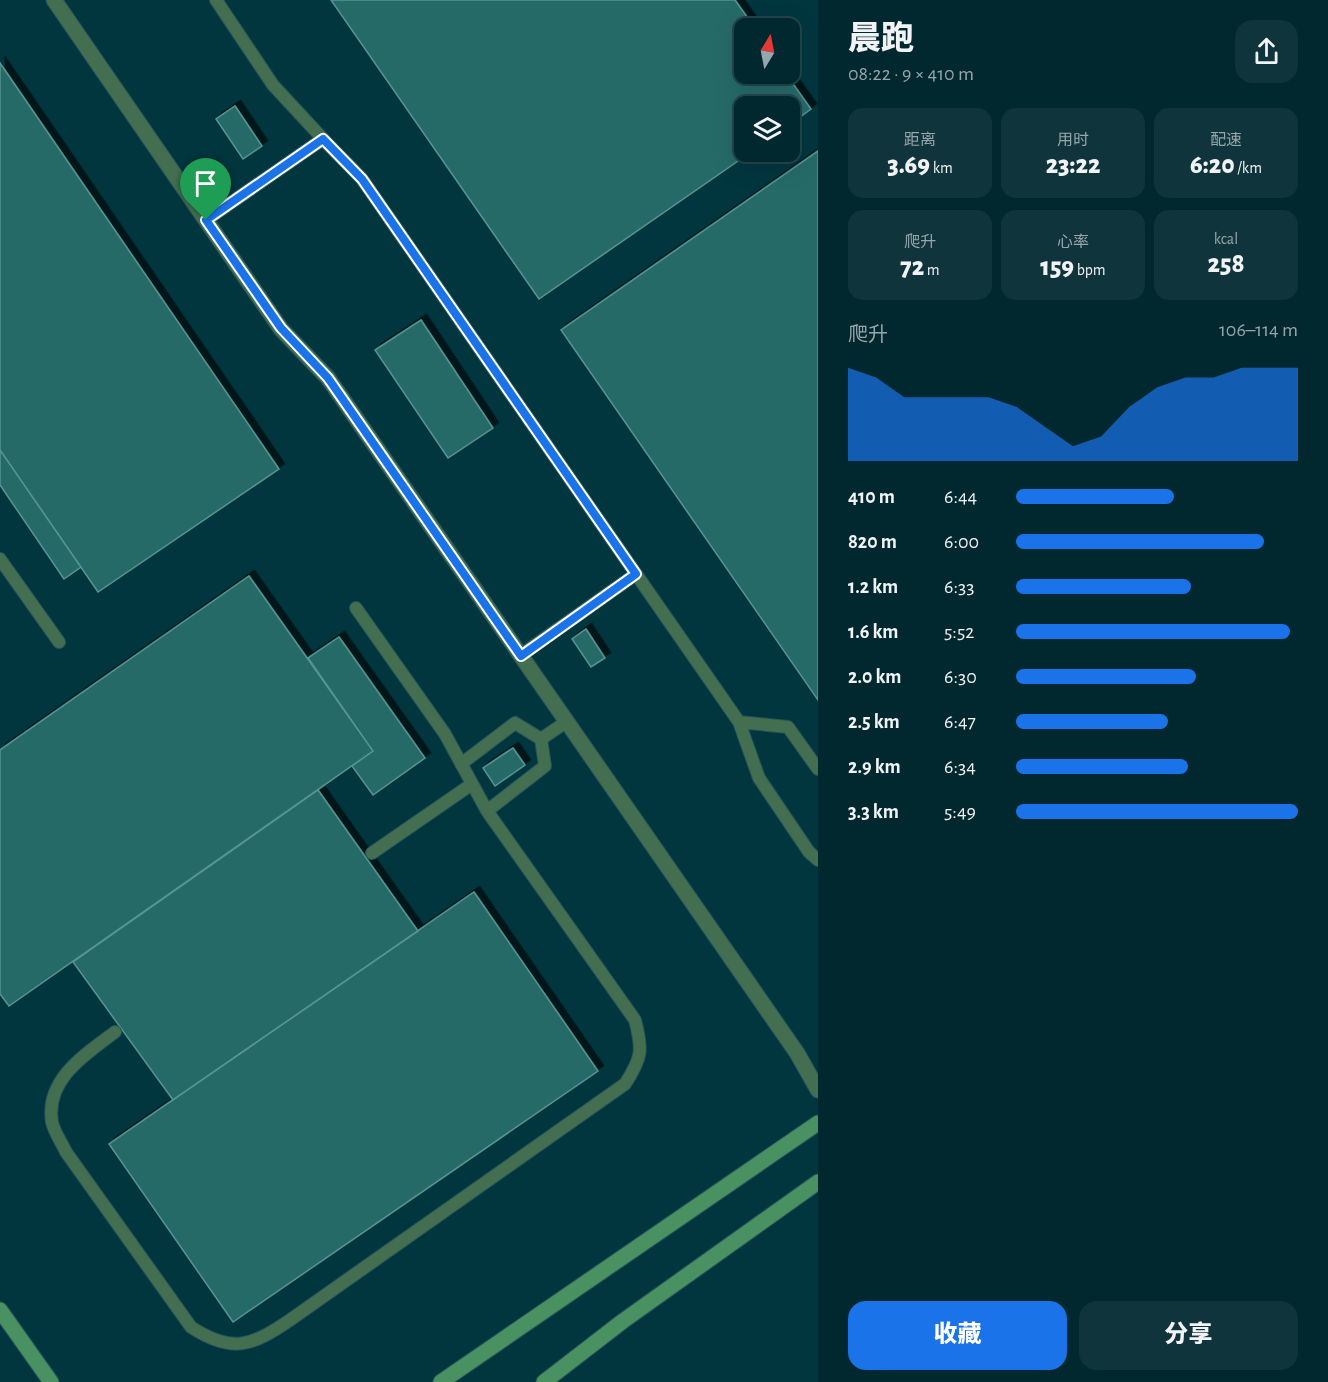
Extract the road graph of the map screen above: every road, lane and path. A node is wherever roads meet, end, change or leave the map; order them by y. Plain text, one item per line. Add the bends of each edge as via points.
1 (54, 0) edge
2 (216, 0) edge
3 (323, 139) junction
4 (206, 220) junction
5 (0, 559) edge
6 (636, 574) junction
7 (356, 608) dead end
8 (59, 642) dead end
9 (521, 656) junction
10 (566, 722) junction
11 (739, 722) junction
12 (541, 739) junction
13 (461, 764) junction
14 (818, 769) edge
15 (472, 784) junction
16 (487, 811) junction
17 (372, 853) dead end
18 (818, 860) edge
19 (115, 1032) dead end
20 (818, 1090) edge
21 (818, 1123) edge
22 (818, 1182) edge
23 (0, 1310) edge
24 (51, 1382) edge
25 (441, 1382) edge
26 (544, 1382) edge

1 - 4 street
2 - 3 lane via 273,85
3 - 4 lane
3 - 6 lane via 362,179
4 - 9 street via 281,328 328,378
5 - 8 lane
6 - 9 lane
6 - 11 lane
7 - 13 lane via 445,734
9 - 10 street
10 - 12 lane
10 - 20 street via 797,1053
11 - 14 lane via 788,727
11 - 18 lane via 759,778
12 - 13 lane via 515,723
12 - 16 lane via 545,766
13 - 15 lane
15 - 16 lane
15 - 17 lane
16 - 19 lane via 635,1020 642,1043 639,1063 625,1084 262,1339 234,1345 210,1339 191,1327 66,1152 52,1123 53,1100 63,1076
21 - 25 main road
22 - 26 main road
23 - 24 main road

